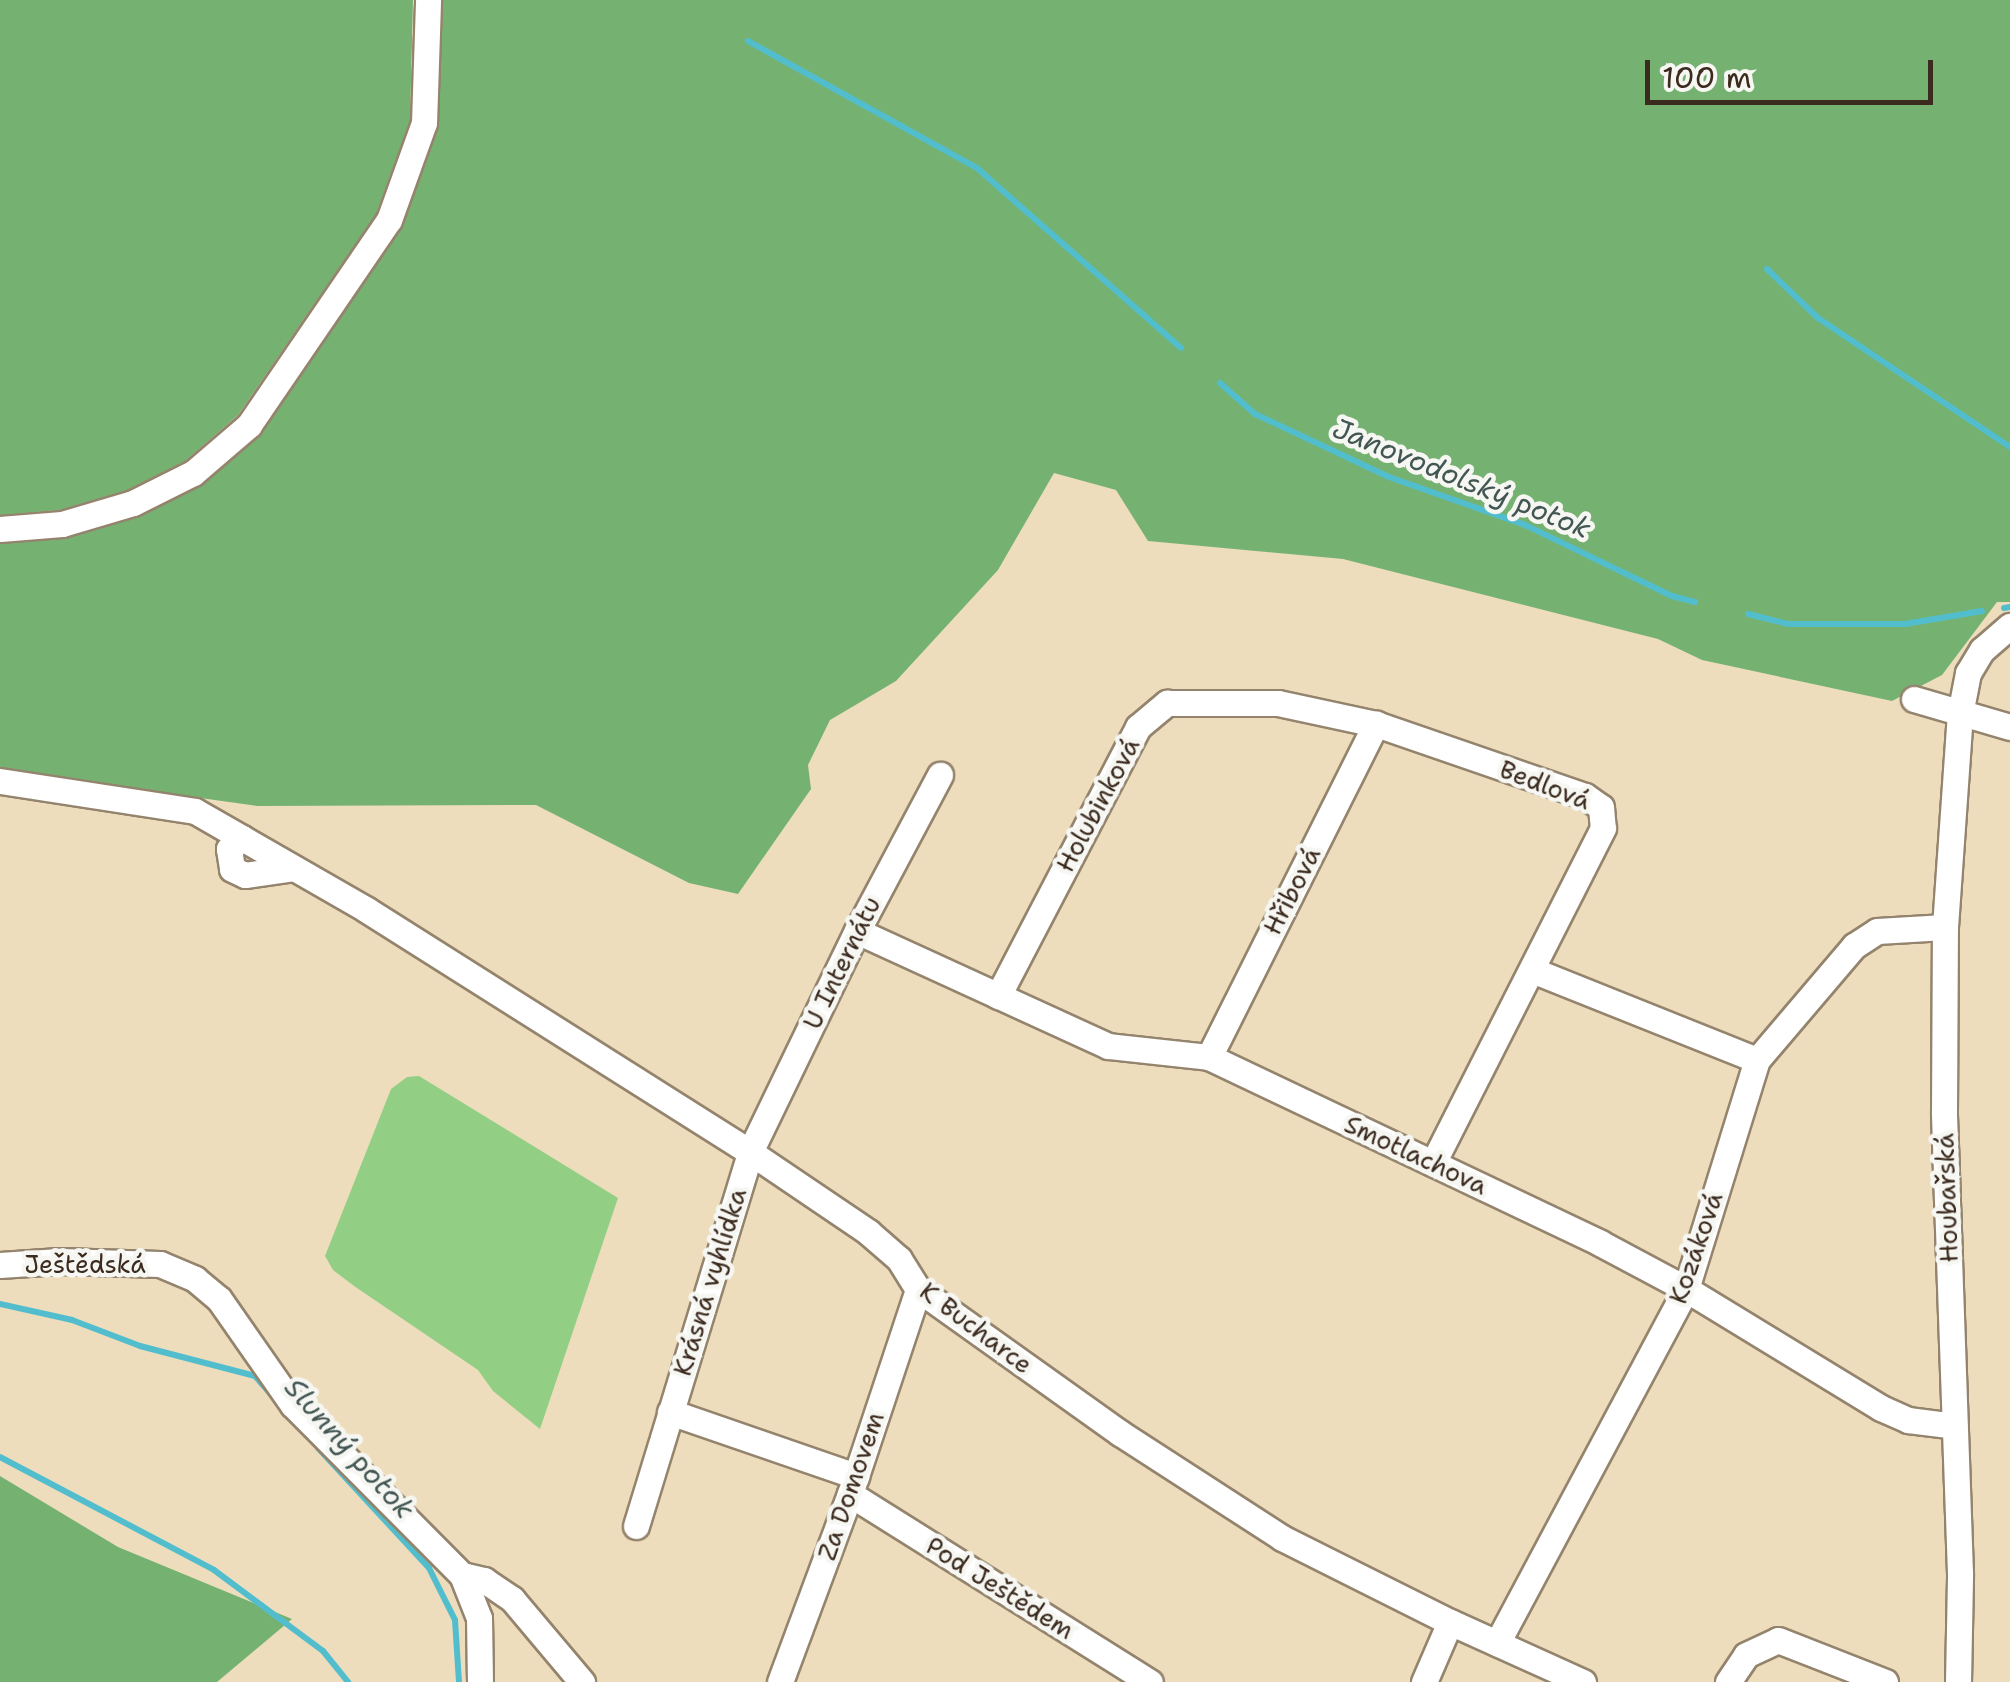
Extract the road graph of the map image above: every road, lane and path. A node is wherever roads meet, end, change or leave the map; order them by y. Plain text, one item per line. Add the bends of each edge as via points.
1 (428, 0) edge
2 (0, 530) edge
3 (2010, 626) edge
4 (1914, 699) dead end
5 (1960, 714) junction
6 (1376, 724) junction
7 (2010, 727) edge
8 (940, 775) dead end
9 (0, 782) edge
10 (1945, 927) junction
11 (857, 931) junction
12 (1532, 970) junction
13 (998, 996) junction
14 (1209, 1057) junction
15 (1757, 1060) junction
16 (750, 1152) junction
17 (1433, 1163) junction
18 (0, 1265) edge
19 (1686, 1289) junction
20 (918, 1290) junction
21 (670, 1412) junction
22 (1955, 1426) junction
23 (853, 1485) junction
24 (636, 1526) dead end
25 (462, 1575) junction
26 (1450, 1622) junction
27 (1497, 1643) junction
28 (480, 1682) edge
29 (582, 1682) edge
30 (780, 1682) edge
31 (1150, 1682) edge
32 (1424, 1682) edge
33 (1583, 1682) edge
34 (1728, 1682) edge
35 (1886, 1682) edge
36 (1958, 1682) edge

1 - 2 street via 424,123 389,220 248,425 193,473 109,512
3 - 5 street, Houbařská via 1968,672
4 - 5 street
5 - 7 street
5 - 10 street, Houbařská
6 - 12 street, Bedlová via 1601,807 1603,828
6 - 13 street, Holubinková via 1278,703 1167,703 1138,727
6 - 14 street, Hřibová
8 - 11 street, U Internátu
9 - 16 street, K Bucharce via 194,811
10 - 15 street, Kozáková via 1876,931 1854,946
10 - 22 street, Houbařská
11 - 13 street, Smotlachova
11 - 16 street, U Internátu
12 - 15 street
12 - 17 street, Bedlová
13 - 14 street, Smotlachova via 1108,1046
14 - 17 street, Smotlachova
15 - 19 street, Kozáková
16 - 20 street, K Bucharce via 868,1232 898,1259
16 - 21 street, Krásná vyhlídka
17 - 19 street, Smotlachova
18 - 25 street, Ještědská via 160,1264 196,1279 220,1299 293,1405
19 - 22 street, Smotlachova via 1881,1408 1908,1420
19 - 27 street, Kozáková
20 - 23 street, Za Domovem
20 - 26 street, K Bucharce via 1282,1538
21 - 23 street
21 - 24 street, Krásná vyhlídka
22 - 36 street, Houbařská
23 - 30 street, Za Domovem
23 - 31 street, Pod Ještědem
25 - 28 street, Ještědská via 479,1618
25 - 29 street via 484,1580 512,1599
26 - 27 street, K Bucharce
26 - 32 street
27 - 33 street, K Bucharce
34 - 35 street via 1746,1655 1778,1640

